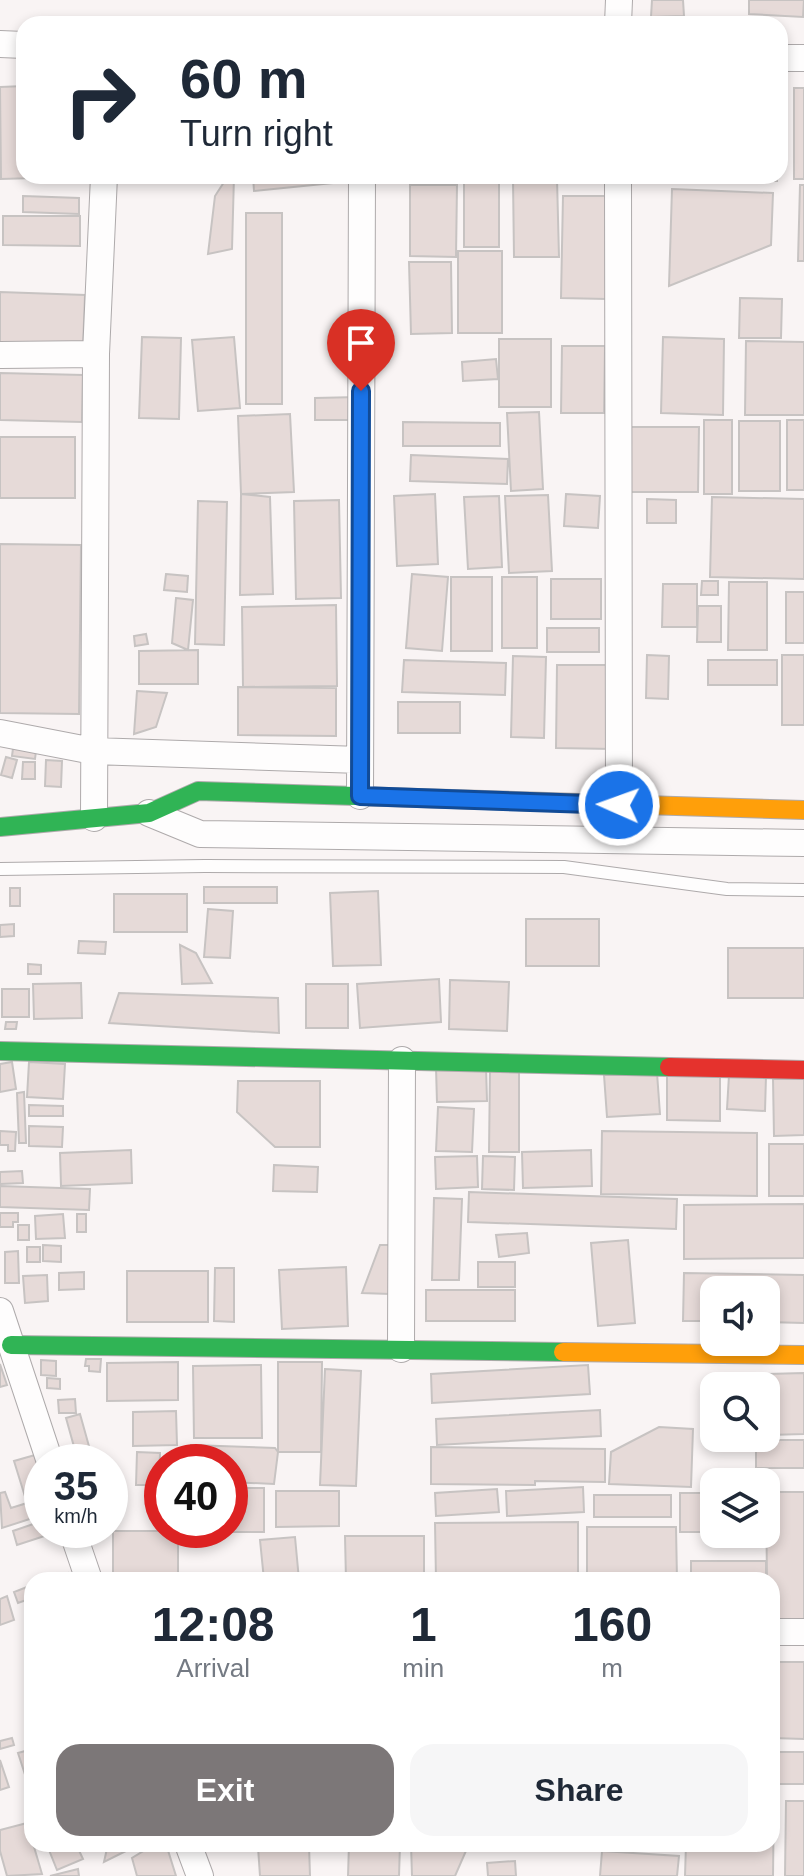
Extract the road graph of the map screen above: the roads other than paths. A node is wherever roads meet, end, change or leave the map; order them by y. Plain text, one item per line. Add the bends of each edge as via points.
1 (104, 184) edge
2 (362, 184) edge
3 (618, 184) edge
4 (96, 354) junction
5 (0, 355) edge
6 (0, 733) edge
7 (93, 751) junction
8 (360, 760) junction
9 (360, 796) junction
10 (619, 805) junction
11 (804, 810) edge
12 (149, 813) junction
13 (94, 818) junction
14 (0, 827) edge
15 (804, 843) edge
16 (0, 869) edge
17 (804, 890) edge
18 (0, 1051) edge
19 (402, 1060) junction
20 (804, 1070) edge
21 (0, 1311) edge
22 (11, 1345) junction
23 (401, 1349) junction
24 (804, 1355) edge
25 (44, 1444) edge
26 (78, 1548) edge
27 (86, 1572) edge
28 (780, 1632) edge
29 (804, 1632) edge
30 (191, 1852) edge
31 (200, 1876) edge

1 - 4 street
2 - 8 street
3 - 10 street
4 - 5 street
4 - 7 street
6 - 7 street
7 - 8 street
7 - 13 street
8 - 9 street
9 - 10 street
9 - 12 street via 198,791
10 - 11 street
12 - 13 street
12 - 15 street via 200,834
13 - 14 street
16 - 17 lane via 564,867 727,889
18 - 19 street
19 - 20 street
19 - 23 street
21 - 22 street
22 - 23 street
22 - 25 street
23 - 24 street
26 - 27 street
28 - 29 street
30 - 31 street

